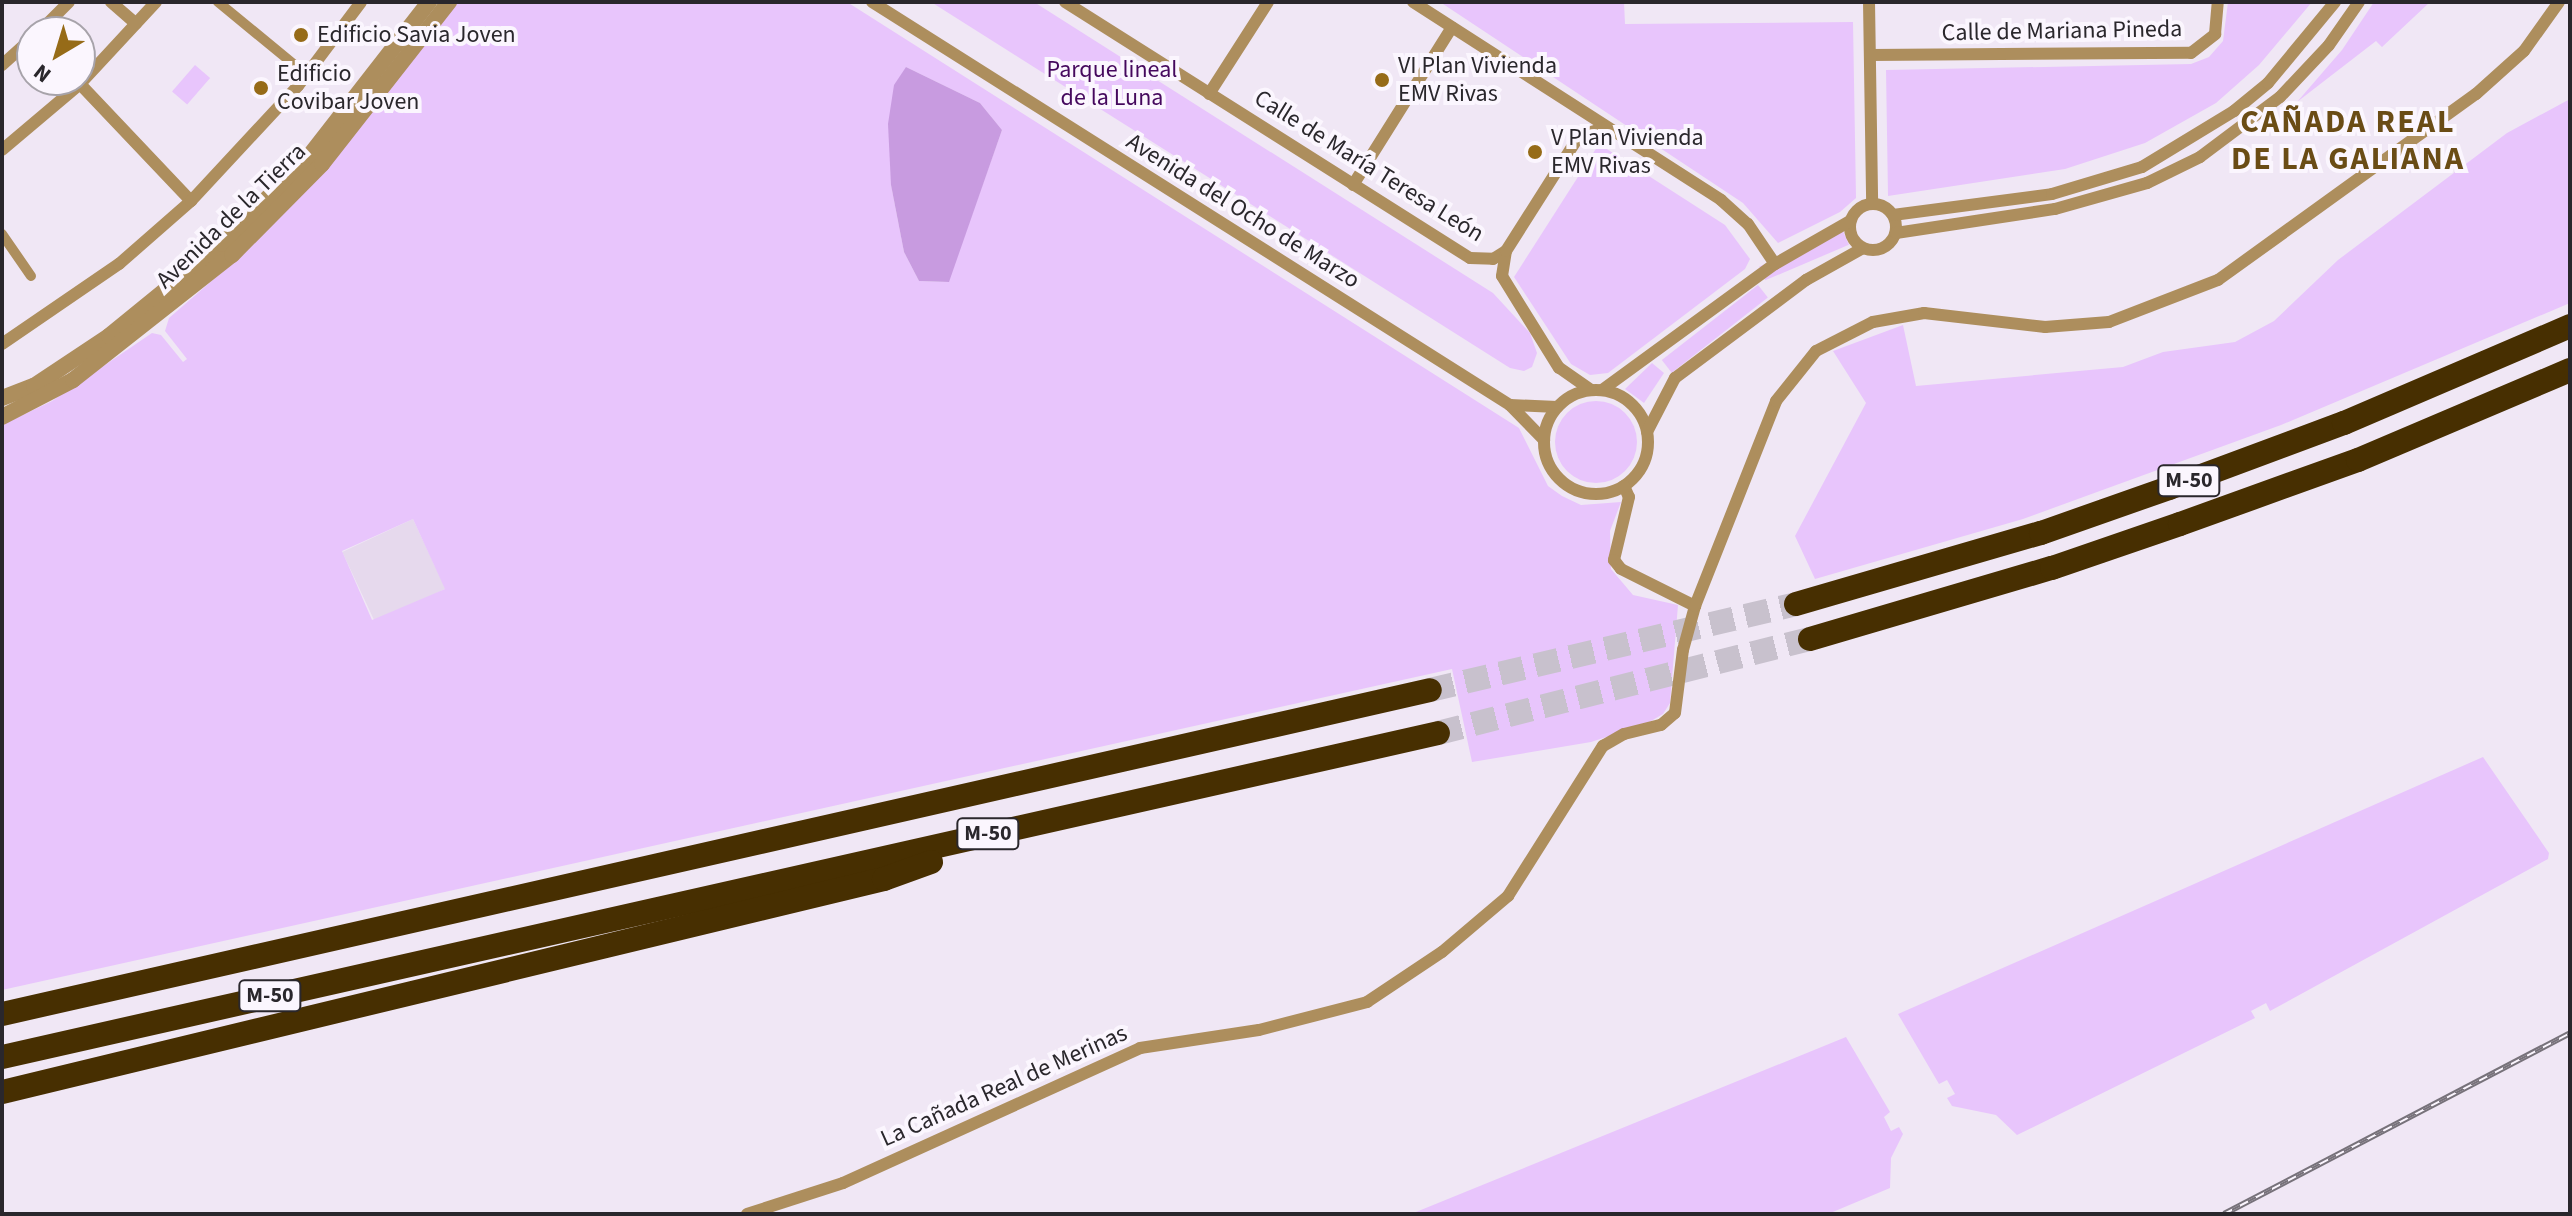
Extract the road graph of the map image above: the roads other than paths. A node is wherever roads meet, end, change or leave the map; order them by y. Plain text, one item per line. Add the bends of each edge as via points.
1 (111, 2) edge
2 (156, 2) edge
3 (218, 2) edge
4 (361, 2) edge
5 (429, 2) edge
6 (449, 2) edge
7 (872, 2) edge
8 (1268, 2) edge
9 (1413, 2) edge
10 (1869, 2) edge
11 (2218, 2) edge
12 (2335, 2) edge
13 (2359, 2) edge
14 (2559, 2) edge
15 (1068, 3) edge
16 (136, 24) junction
17 (1452, 27) junction
18 (1870, 55) junction
19 (96, 67) edge
20 (307, 75) junction
21 (1209, 94) junction
22 (66, 96) edge
23 (91, 96) edge
24 (1578, 107) junction
25 (1606, 127) junction
26 (1579, 136) junction
27 (2, 150) edge
28 (1353, 185) junction
29 (191, 201) junction
30 (1872, 204) junction
31 (1893, 215) junction
32 (1850, 221) junction
33 (1896, 233) junction
34 (2, 234) edge
35 (1863, 248) junction
36 (1506, 251) junction
37 (1775, 264) junction
38 (31, 276) dead end
39 (2570, 326) edge
40 (2, 344) edge
41 (2570, 370) edge
42 (1596, 390) junction
43 (2, 398) edge
44 (1510, 405) junction
45 (1557, 407) junction
46 (2, 417) edge
47 (1647, 432) junction
48 (1544, 440) junction
49 (1624, 486) junction
50 (1796, 604) tunnel mouth
51 (1695, 606) junction
52 (1810, 639) tunnel mouth
53 (1430, 690) tunnel mouth
54 (1438, 733) tunnel mouth
55 (1036, 823) junction
56 (2, 1014) edge
57 (2, 1057) edge
58 (2, 1092) edge
59 (747, 1214) edge

1 - 16 street
2 - 16 street
3 - 20 street
4 - 20 street
5 - 43 street, Avenida de la Tierra via 310,155 222,244 109,336 34,386
6 - 46 street, Avenida de la Tierra via 341,142 232,255 73,380
7 - 44 street, Avenida del Ocho de Marzo
8 - 21 street
9 - 17 street
10 - 18 street
11 - 18 street, Calle de Mariana Pineda via 2215,34 2191,53
12 - 31 street via 2268,83 2234,111 2142,167 2052,194
13 - 33 street via 2329,45 2280,97 2200,157 2147,183 2055,209
14 - 51 street, La Cañada Real de Merinas via 2524,51 2476,94 2218,280 2109,322 2045,327 1924,313 1873,322 1816,351 1776,401
15 - 21 street, Calle de María Teresa León
16 - 19 street
17 - 24 street
17 - 28 street
18 - 30 street
20 - 29 street
21 - 28 street, Calle de María Teresa León
22 - 27 street
23 - 29 street
24 - 25 street
24 - 26 street
25 - 26 street
25 - 37 street via 1735,211
26 - 36 street
28 - 36 street, Calle de María Teresa León via 1470,258 1481,261
29 - 40 street via 119,264
30 - 31 street
30 - 32 street via 1858,209
31 - 33 street
32 - 35 street via 1853,239
32 - 37 street
33 - 35 street via 1882,249
34 - 38 street
35 - 47 street via 1806,280 1675,378
36 - 42 street, Calle de María Teresa León via 1505,284 1559,368
37 - 42 street
39 - 50 highway, M-50 via 2344,423 2169,488 2041,533
41 - 52 highway, M-50 via 2358,460 2180,524 2052,568
42 - 45 street
42 - 47 street via 1632,404
44 - 45 street, Avenida del Ocho de Marzo
44 - 48 street, Avenida del Ocho de Marzo
45 - 48 street
47 - 49 street via 1644,463
48 - 49 street via 1552,469 1568,486 1590,494
49 - 51 street via 1629,497 1614,560 1621,569
51 - 59 street, La Cañada Real de Merinas via 1675,713 1661,725 1624,734 1603,746 1508,896 1442,952 1367,1002 1259,1030 1140,1048 843,1183
53 - 56 highway, M-50
54 - 55 highway, M-50
55 - 57 highway, M-50
55 - 58 highway via 884,879

